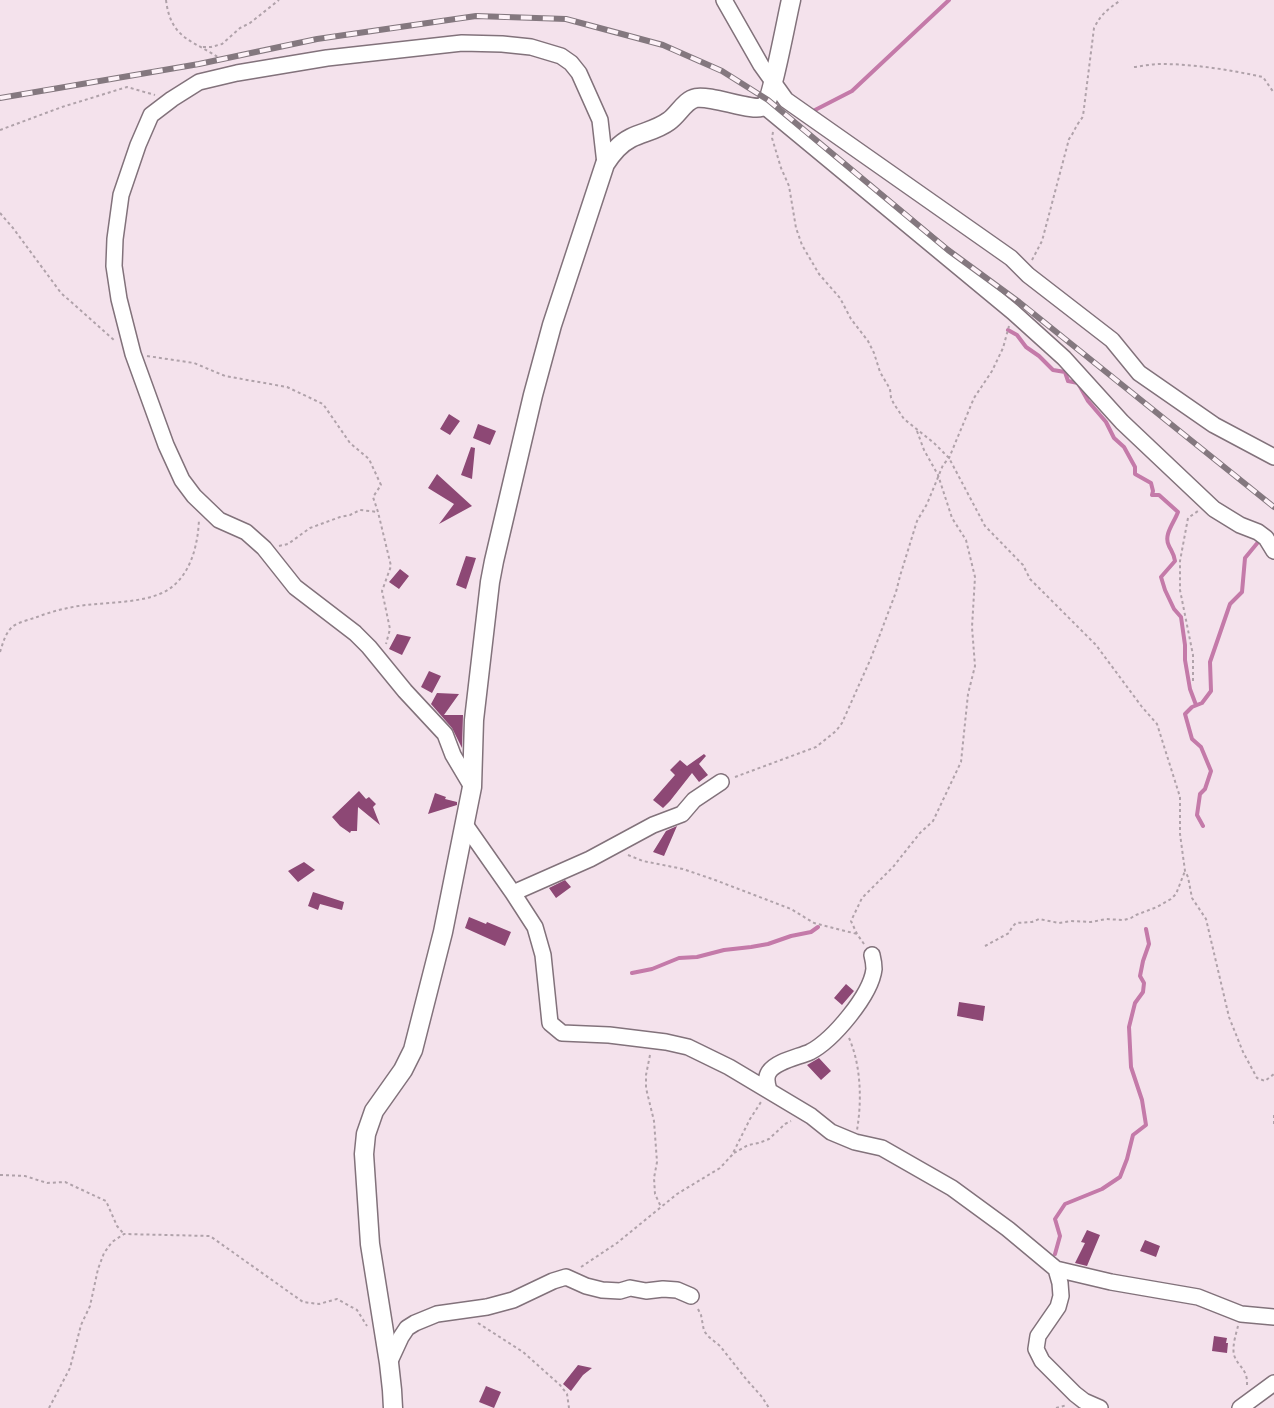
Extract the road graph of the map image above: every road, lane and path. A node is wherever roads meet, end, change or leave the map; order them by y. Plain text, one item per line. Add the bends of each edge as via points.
1 (166, 0) edge
2 (279, 0) edge
3 (724, 0) edge
4 (791, 0) edge
5 (1121, 0) edge
6 (200, 47) junction
7 (1134, 67) dead end
8 (237, 73) junction
9 (773, 82) junction
10 (1274, 93) edge
11 (172, 99) junction
12 (769, 110) junction
13 (0, 130) edge
14 (605, 164) junction
15 (0, 213) edge
16 (1028, 274) junction
17 (1013, 312) junction
18 (133, 354) junction
19 (916, 428) junction
20 (1274, 457) edge
21 (949, 459) junction
22 (938, 475) junction
23 (194, 496) junction
24 (1214, 509) junction
25 (378, 512) junction
26 (264, 548) junction
27 (1274, 551) edge
28 (0, 652) edge
29 (380, 662) junction
30 (1193, 681) dead end
31 (721, 782) joint
32 (472, 787) junction
33 (464, 823) junction
34 (612, 848) junction
35 (1185, 871) junction
36 (513, 893) junction
37 (857, 934) junction
38 (985, 946) dead end
39 (872, 955) joint
40 (842, 1025) junction
41 (643, 1039) junction
42 (1274, 1074) edge
43 (769, 1090) junction
44 (806, 1113) junction
45 (1274, 1115) edge
46 (1274, 1127) edge
47 (855, 1142) junction
48 (732, 1155) junction
49 (0, 1175) edge
50 (662, 1207) junction
51 (124, 1233) junction
52 (1056, 1269) junction
53 (566, 1277) junction
54 (691, 1296) joint
55 (462, 1311) junction
56 (1241, 1314) junction
57 (1274, 1317) edge
58 (384, 1332) junction
59 (389, 1363) junction
60 (1274, 1383) edge
61 (49, 1408) edge
62 (393, 1408) edge
63 (569, 1408) edge
64 (769, 1408) edge
65 (1100, 1408) edge
66 (1240, 1408) edge

1 - 6 path via 176,29
2 - 6 path via 222,44
3 - 9 street
4 - 9 street
5 - 16 path via 1106,10 1094,28 1082,120 1069,139
6 - 8 path
7 - 10 path via 1162,64 1237,72 1263,77
8 - 11 street via 199,82
8 - 14 street via 462,43 531,47 561,56 579,73 600,120
9 - 12 street
9 - 16 street via 786,100 1011,258
11 - 13 path via 126,87
11 - 18 street via 151,115 121,195 114,266
12 - 14 street via 696,98 670,121 621,145
12 - 17 street
12 - 19 path via 772,138 789,186 802,245 868,341 894,404
14 - 32 street via 552,325 494,561 474,720
15 - 18 path via 61,293
16 - 20 street via 1112,340 1139,373 1214,425
17 - 21 path via 1003,348 974,398
17 - 24 street
18 - 23 street via 166,445
18 - 25 path via 194,363 225,376 287,387 323,404 350,443 369,459 381,485 373,497
19 - 21 path
19 - 22 path
21 - 22 path
21 - 35 path via 985,526 1023,564 1030,579 1096,645 1157,724 1180,797
22 - 31 path via 917,521 871,658 842,723 816,747
22 - 37 path via 952,518 966,540 975,577 975,666 961,762 933,821 862,898 851,921
23 - 26 street via 219,520 246,532
23 - 28 path via 199,532 189,564 174,585 152,596 52,611 17,624 5,636
24 - 27 street via 1258,532
24 - 30 path via 1200,510 1188,518 1180,561 1180,590 1193,655
25 - 26 path via 360,510 310,528 288,544
25 - 29 path via 391,566 382,591 390,629
26 - 29 street via 295,587 356,633
29 - 32 street via 445,734
31 - 34 street via 694,800 682,814
32 - 33 street
33 - 36 street
33 - 58 street via 443,932 413,1050 374,1111 366,1134 370,1244
34 - 36 street
34 - 37 path via 643,861 715,880 791,909 814,923
35 - 38 path via 1171,899 1131,918 1016,923 1009,933
35 - 42 path via 1192,898 1206,919 1229,1017 1243,1052 1257,1078 1265,1081
36 - 41 street via 538,937 550,1023 562,1033
37 - 39 path
39 - 40 street via 870,983
40 - 43 street via 825,1042 769,1071
40 - 47 path via 854,1050 858,1078 861,1107
41 - 43 street via 688,1047
41 - 50 path via 651,1052 646,1088 654,1121 655,1194
43 - 44 street
43 - 48 path
44 - 47 street via 831,1132
44 - 48 path
45 - 46 path
47 - 52 street via 882,1148 952,1188
48 - 50 path via 720,1168
49 - 51 path via 65,1182 106,1201
50 - 53 path
51 - 58 path via 210,1236 303,1302 319,1304 337,1299 357,1310 372,1329
51 - 61 path via 104,1253 70,1368
52 - 56 street via 1198,1297
52 - 65 street via 1061,1296 1038,1336 1036,1349 1042,1361 1075,1394
53 - 54 street via 602,1290 663,1289
53 - 55 street via 513,1300
54 - 64 path via 708,1337
55 - 59 street via 437,1314 407,1328
55 - 63 path via 523,1352 560,1384 567,1394
56 - 57 street
56 - 66 path via 1234,1342 1234,1355 1247,1377 1245,1400
58 - 59 street
59 - 62 street
60 - 66 street

